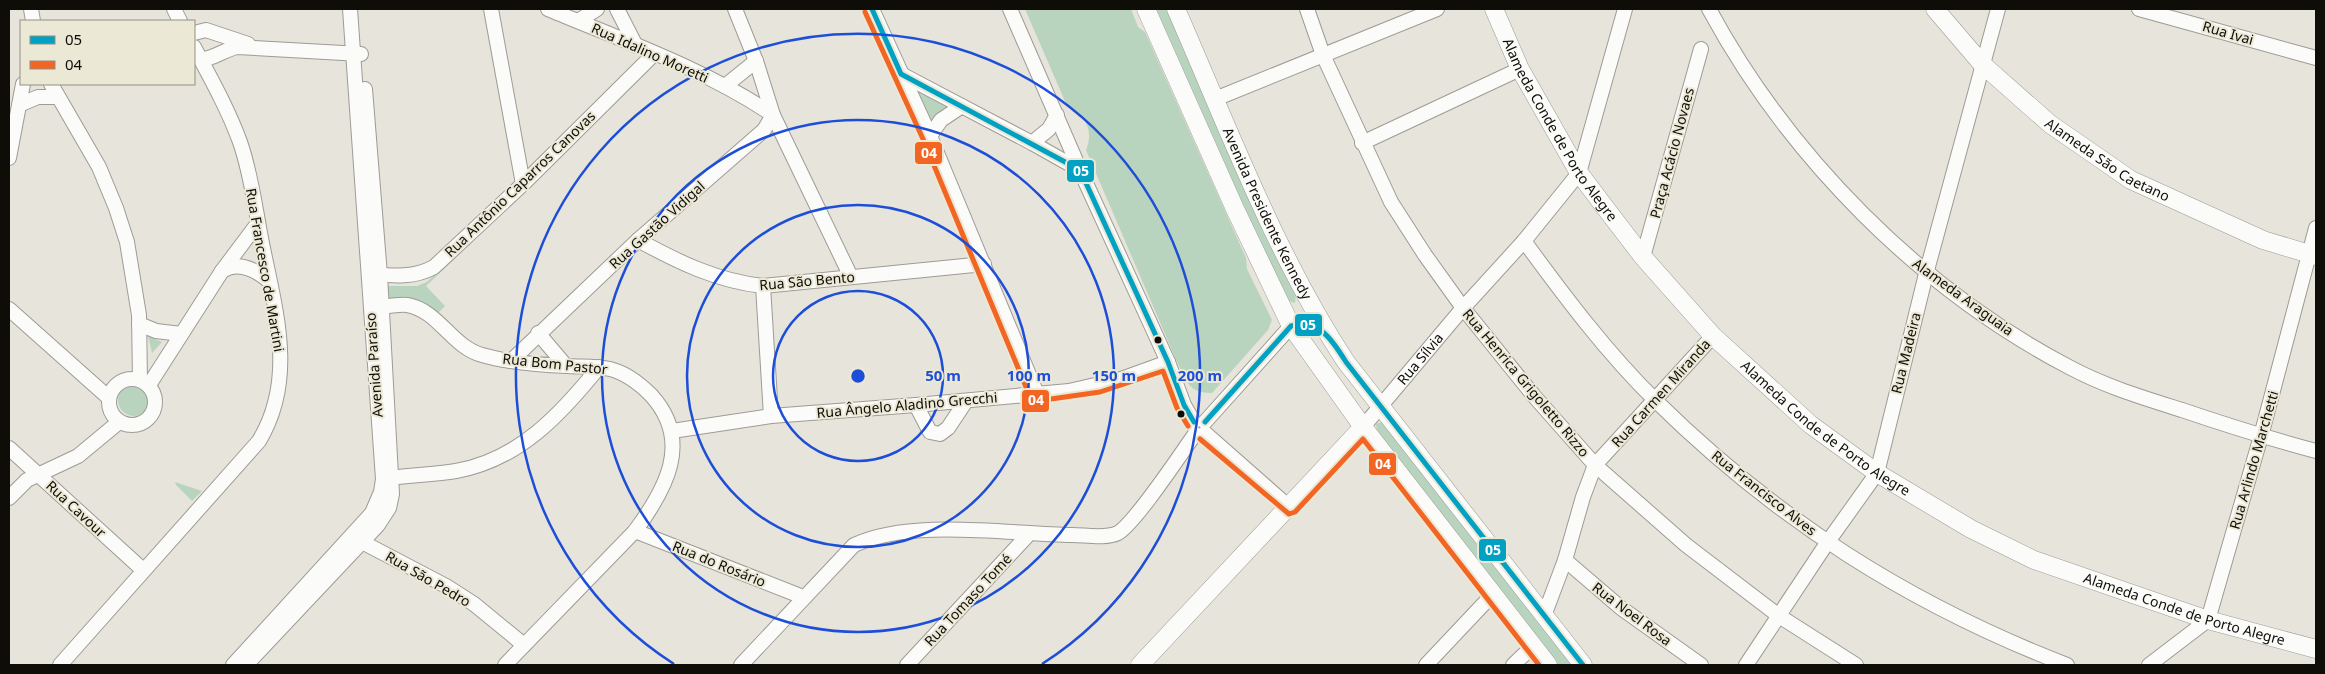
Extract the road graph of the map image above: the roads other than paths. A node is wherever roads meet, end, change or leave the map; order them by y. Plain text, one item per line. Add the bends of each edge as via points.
1 (350, 9) edge
2 (359, 9) edge
3 (491, 9) edge
4 (548, 9) edge
5 (597, 9) edge
6 (617, 9) edge
7 (735, 9) edge
8 (872, 9) edge
9 (1010, 9) edge
10 (1146, 9) edge
11 (1176, 9) edge
12 (1307, 9) edge
13 (1437, 9) edge
14 (1494, 9) edge
15 (1625, 9) edge
16 (1709, 9) edge
17 (1934, 9) edge
18 (1998, 9) edge
19 (2139, 9) edge
20 (578, 21) junction
21 (195, 34) edge
22 (253, 46) junction
23 (636, 46) junction
24 (1701, 49) dead end
25 (197, 53) edge
26 (357, 54) junction
27 (654, 54) junction
28 (1324, 55) junction
29 (2316, 58) edge
30 (756, 62) junction
31 (1982, 64) junction
32 (1520, 69) junction
33 (901, 74) junction
34 (23, 85) edge
35 (52, 85) edge
36 (724, 86) junction
37 (58, 98) junction
38 (1215, 99) junction
39 (19, 105) junction
40 (962, 106) junction
41 (774, 115) junction
42 (1057, 115) junction
43 (930, 136) junction
44 (1032, 143) junction
45 (1362, 143) junction
46 (9, 158) edge
47 (1080, 170) junction
48 (1580, 173) junction
49 (523, 184) junction
50 (258, 223) junction
51 (2316, 228) edge
52 (638, 240) junction
53 (1524, 241) junction
54 (2313, 255) edge
55 (1644, 257) junction
56 (984, 264) junction
57 (222, 271) junction
58 (1296, 274) junction
59 (1926, 274) junction
60 (374, 275) junction
61 (851, 277) junction
62 (269, 281) junction
63 (763, 286) junction
64 (376, 308) junction
65 (1463, 308) junction
66 (9, 309) edge
67 (140, 324) junction
68 (1291, 326) junction
69 (538, 333) junction
70 (181, 334) junction
71 (1712, 336) junction
72 (1331, 338) junction
73 (511, 361) junction
74 (1168, 362) junction
75 (566, 366) junction
76 (599, 367) junction
77 (144, 383) junction
78 (1367, 387) junction
79 (1037, 394) junction
80 (109, 398) junction
81 (1655, 400) junction
82 (966, 401) junction
83 (916, 405) junction
84 (1383, 406) junction
85 (771, 416) junction
86 (119, 422) junction
87 (1363, 427) junction
88 (1200, 428) junction
89 (672, 431) junction
90 (2262, 436) junction
91 (9, 448) edge
92 (2316, 451) edge
93 (1595, 465) junction
94 (1877, 473) junction
95 (39, 475) junction
96 (388, 478) junction
97 (9, 498) edge
98 (1289, 507) junction
99 (635, 531) junction
100 (1028, 535) junction
101 (358, 538) junction
102 (1827, 543) junction
103 (1565, 560) junction
104 (143, 570) junction
105 (1493, 594) junction
106 (803, 597) junction
107 (1544, 616) junction
108 (1779, 616) junction
109 (2208, 620) junction
110 (524, 645) junction
111 (1533, 646) junction
112 (2316, 649) edge
113 (60, 665) edge
114 (233, 665) edge
115 (246, 665) edge
116 (505, 665) edge
117 (742, 665) edge
118 (907, 665) edge
119 (1140, 665) edge
120 (1426, 665) edge
121 (1513, 665) edge
122 (1548, 665) edge
123 (1583, 665) edge
124 (1701, 665) edge
125 (1746, 665) edge
126 (1856, 665) edge
127 (2067, 665) edge
128 (2148, 665) edge

1 - 26 street, Avenida Paraíso
2 - 26 street, Avenida Paraíso
3 - 49 street
4 - 20 street, Rua Idalino Moretti
5 - 20 street
6 - 23 street
7 - 30 street
8 - 33 street
9 - 42 street
10 - 68 main road, Avenida Presidente Kennedy
11 - 38 main road, Avenida Presidente Kennedy
12 - 28 street, Rua Henrica Grigoletto Rizzo
13 - 28 street
14 - 32 main road, Alameda Conde de Porto Alegre
15 - 48 street, Rua Sílvia
16 - 59 street, Alameda Araguaia via 1761,92 1817,164 1865,217
17 - 31 main road, Alameda São Caetano
18 - 31 street, Rua Madeira
19 - 29 street, Rua Ivai
20 - 23 street, Rua Idalino Moretti
21 - 22 street via 206,30
22 - 25 street via 237,46 208,60
22 - 26 street via 281,51
23 - 27 street, Rua Idalino Moretti
24 - 55 street, Praça Acácio Novaes
25 - 50 street, Rua Francesco de Martini via 240,142
26 - 60 street, Avenida Paraíso
27 - 36 street, Rua Idalino Moretti
27 - 49 street, Rua Antônio Caparros Canovas
28 - 38 street
28 - 45 street, Rua Henrica Grigoletto Rizzo
30 - 36 street, Rua Idalino Moretti
30 - 41 street
31 - 54 main road, Alameda São Caetano via 2050,124 2131,180 2216,220
31 - 59 street, Rua Madeira
32 - 45 street
32 - 48 main road, Alameda Conde de Porto Alegre
33 - 40 street
33 - 43 street
34 - 39 street
35 - 37 street
36 - 41 street, Rua Idalino Moretti
37 - 39 street via 38,97
37 - 67 street via 99,166 116,208 134,273
38 - 58 main road, Avenida Presidente Kennedy
39 - 46 street
40 - 43 street via 941,120
40 - 44 street
41 - 52 street, Rua Gastão Vidigal via 764,130
41 - 61 street
42 - 44 street via 1049,129
42 - 47 street
43 - 56 street
44 - 47 street
45 - 65 street, Rua Henrica Grigoletto Rizzo via 1392,202
47 - 74 street
48 - 53 street, Rua Sílvia
48 - 55 main road, Alameda Conde de Porto Alegre
49 - 60 street, Rua Antônio Caparros Canovas via 434,267 422,274 409,276
50 - 57 street
50 - 62 street, Rua Francesco de Martini
51 - 54 street, Rua Arlindo Marchetti
52 - 63 street, Rua São Bento via 675,261 702,271 727,280
52 - 69 street, Rua Gastão Vidigal
53 - 65 street, Rua Sílvia
53 - 81 street, Rua Francisco Alves via 1577,313
54 - 90 street, Rua Arlindo Marchetti
55 - 71 main road, Alameda Conde de Porto Alegre
56 - 61 street, Rua São Bento
56 - 79 street
57 - 62 street via 228,267 246,267
57 - 70 street
58 - 68 main road via 1300,306
58 - 72 main road, Avenida Presidente Kennedy
59 - 90 street, Alameda Araguaia via 1996,324 2070,368 2141,397
59 - 94 street, Rua Madeira
60 - 64 street, Avenida Paraíso
61 - 63 street, Rua São Bento
62 - 104 street, Rua Francesco de Martini via 279,329 281,361 279,391 270,423 259,441
63 - 85 street
64 - 73 street, Rua Bom Pastor via 406,305 419,308 466,347 480,355
64 - 96 street, Avenida Paraíso
65 - 84 street, Rua Sílvia
65 - 93 street, Rua Henrica Grigoletto Rizzo
66 - 80 street
67 - 70 street
67 - 77 street
68 - 72 main road via 1309,323
68 - 87 main road, Avenida Presidente Kennedy
68 - 88 street
69 - 73 street, Rua Gastão Vidigal
69 - 75 street
70 - 77 street
71 - 81 street, Rua Carmen Miranda
71 - 94 main road, Alameda Conde de Porto Alegre via 1811,425
72 - 78 main road, Avenida Presidente Kennedy
73 - 75 street, Rua Bom Pastor
74 - 79 street, Rua Ângelo Aladino Grecchi via 1098,385
74 - 88 street via 1184,405
75 - 76 street, Rua Bom Pastor
76 - 89 street, Rua Bom Pastor via 624,374 642,387 666,415
76 - 96 street via 545,427 504,454 456,471
77 - 80 street via 132,378 116,384
77 - 86 street via 155,400 150,416 136,425
78 - 84 main road, Avenida Presidente Kennedy
78 - 87 main road
79 - 82 street, Rua Ângelo Aladino Grecchi
80 - 86 street via 109,408
81 - 93 street, Rua Carmen Miranda
81 - 102 street, Rua Francisco Alves via 1721,462
82 - 83 street, Rua Ângelo Aladino Grecchi
82 - 83 street via 948,428 940,434 930,432
83 - 85 street, Rua Ângelo Aladino Grecchi
84 - 87 street, Rua Sílvia
84 - 107 main road, Avenida Presidente Kennedy
85 - 89 street, Rua Ângelo Aladino Grecchi
86 - 95 street via 78,456
87 - 98 main road, Rua Sílvia
87 - 105 main road, Avenida Presidente Kennedy
88 - 98 street
88 - 100 street via 1133,518 1117,533
89 - 99 street, Rua Bom Pastor via 669,472 662,491
90 - 92 street, Alameda Araguaia
90 - 109 street, Rua Arlindo Marchetti
91 - 95 street, Rua Cavour
93 - 103 street, Rua Carmen Miranda
93 - 108 street, Rua Henrica Grigoletto Rizzo via 1686,545
94 - 102 street, Rua Madeira
94 - 109 main road, Alameda Conde de Porto Alegre via 1971,529 2034,560
95 - 97 street via 27,480
95 - 104 street, Rua Cavour
96 - 101 street, Avenida Paraíso
98 - 119 main road, Rua Sílvia
99 - 106 street, Rua do Rosário
99 - 110 street, Rua Bom Pastor
100 - 106 street via 940,530 864,540 847,552
100 - 118 street, Rua Tomaso Tomé
101 - 110 street, Rua São Pedro via 474,604
101 - 114 street, Avenida Paraíso
101 - 115 street, Avenida Paraíso
102 - 108 street, Rua Madeira
102 - 127 street, Rua Francisco Alves via 1906,592 1970,624
103 - 107 street, Rua Carmen Miranda
103 - 124 street, Rua Noel Rosa via 1621,608
104 - 113 street, Rua Francesco de Martini
105 - 111 main road, Avenida Presidente Kennedy
105 - 120 street
106 - 117 street
107 - 123 main road, Avenida Presidente Kennedy
108 - 125 street, Rua Madeira
108 - 126 street, Rua Henrica Grigoletto Rizzo
109 - 112 main road, Alameda Conde de Porto Alegre
109 - 128 street
110 - 116 street, Rua Bom Pastor
111 - 121 street
111 - 122 main road, Avenida Presidente Kennedy

